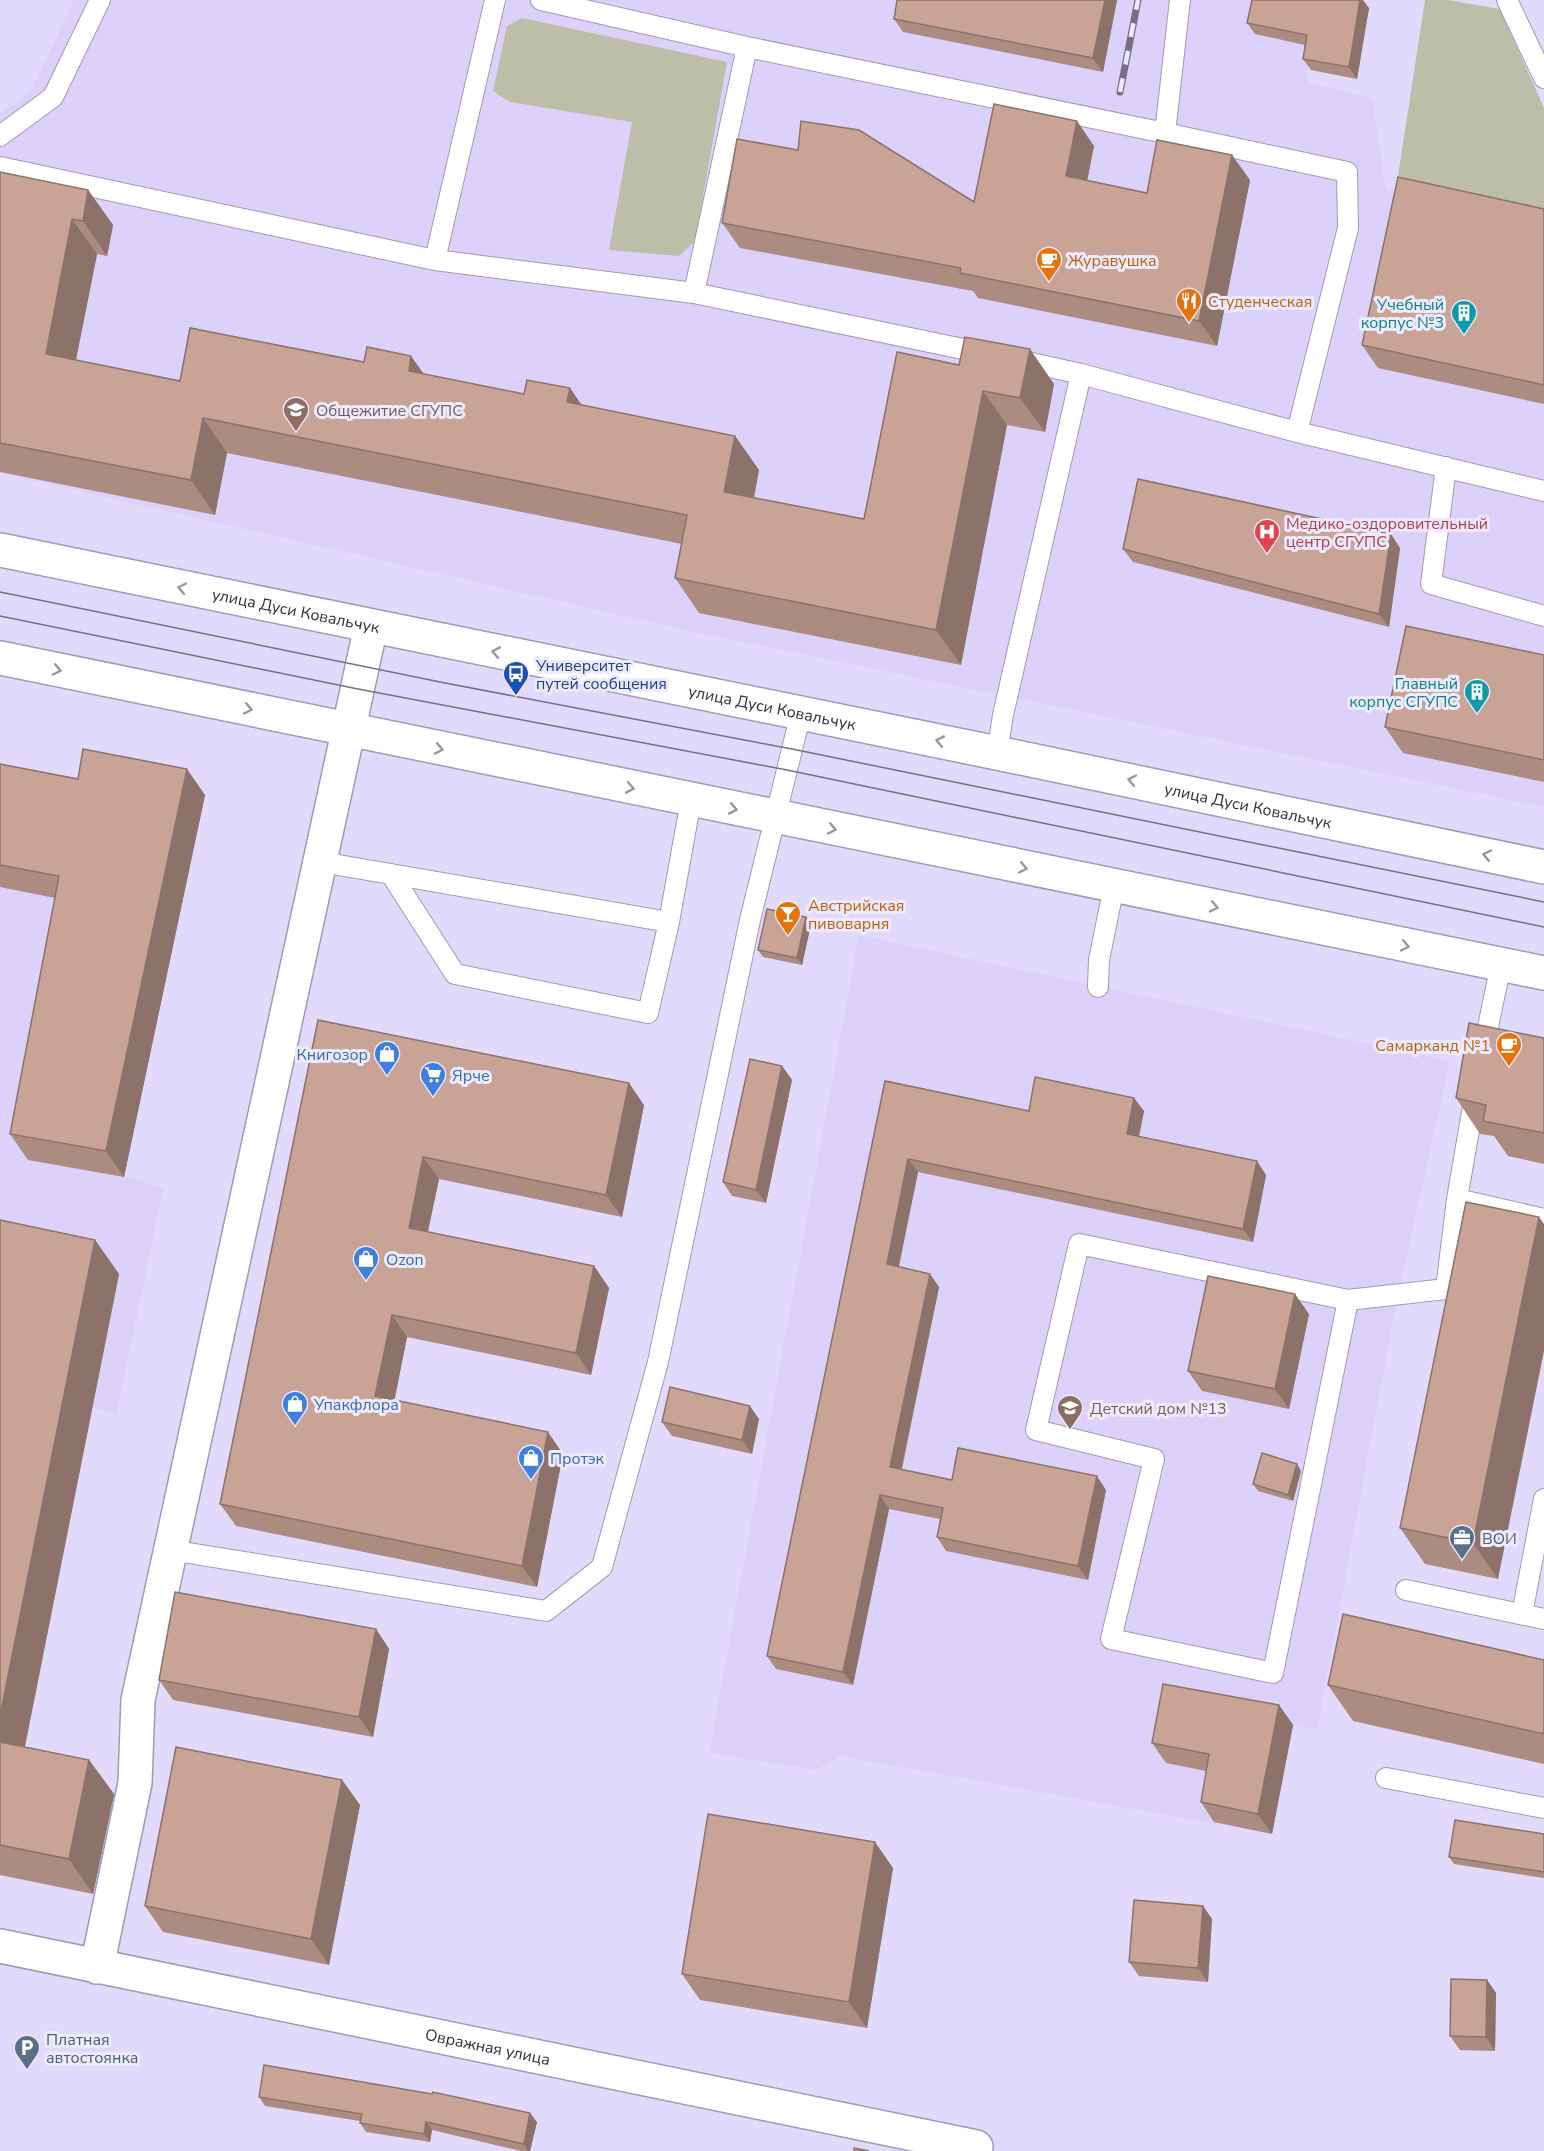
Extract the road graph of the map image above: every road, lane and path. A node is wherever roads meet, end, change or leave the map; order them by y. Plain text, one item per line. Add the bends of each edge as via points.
1 (100, 0) edge
2 (495, 0) edge
3 (541, 0) edge
4 (1180, 0) edge
5 (1507, 0) edge
6 (573, 3) edge
7 (747, 47) junction
8 (1544, 78) edge
9 (1165, 133) junction
10 (0, 136) edge
11 (0, 167) edge
12 (435, 260) junction
13 (694, 292) junction
14 (993, 355) edge
15 (1018, 360) edge
16 (1081, 374) junction
17 (1297, 432) junction
18 (1446, 467) junction
19 (1544, 491) edge
20 (0, 550) edge
21 (1544, 616) edge
22 (371, 626) junction
23 (0, 658) edge
24 (801, 713) junction
25 (350, 729) junction
26 (997, 753) junction
27 (691, 800) junction
28 (775, 817) junction
29 (321, 862) junction
30 (1544, 867) edge
31 (391, 874) junction
32 (1114, 886) junction
33 (669, 922) junction
34 (1501, 964) junction
35 (1544, 973) edge
36 (1098, 987) dead end
37 (1457, 1199) junction
38 (1544, 1219) edge
39 (1348, 1300) junction
40 (1544, 1499) edge
41 (170, 1550) junction
42 (1406, 1590) dead end
43 (1522, 1614) junction
44 (1544, 1619) edge
45 (1386, 1778) dead end
46 (1544, 1808) edge
47 (0, 1946) edge
48 (97, 1968) junction
49 (976, 2147) dead end

1 - 10 lane via 53,97
2 - 12 lane
3 - 6 lane
4 - 9 lane
5 - 8 lane
6 - 7 lane
7 - 9 lane
7 - 13 lane
9 - 17 lane via 1347,172 1348,228
11 - 12 lane
12 - 13 lane
13 - 14 lane
15 - 16 lane
16 - 17 lane
16 - 26 lane
17 - 18 lane
18 - 19 lane
18 - 21 lane via 1431,584
22 -> 20 main road, улица Дуси Ковальчук
24 -> 22 main road, улица Дуси Ковальчук
22 - 25 main road
23 -> 25 main road
26 -> 24 main road, улица Дуси Ковальчук
24 - 28 lane
25 -> 27 main road
25 - 29 main road
30 -> 26 main road, улица Дуси Ковальчук
27 -> 28 main road
27 - 33 lane
28 -> 32 main road
28 - 41 lane via 658,1362 602,1567 546,1611
29 - 31 lane
29 - 41 main road
31 - 33 lane
31 - 33 lane via 455,974 648,1013
32 -> 34 main road
32 - 36 lane via 1099,960
34 - 35 main road
34 - 37 lane
37 - 38 lane
37 - 39 lane via 1446,1289
39 - 39 lane via 1079,1244 1036,1430 1154,1459 1111,1639 1273,1673
40 - 43 lane
41 - 48 main road via 138,1700 135,1783
42 - 43 lane
43 - 44 lane
45 - 46 lane
47 - 48 main road, Овражная улица
48 - 49 main road, Овражная улица

